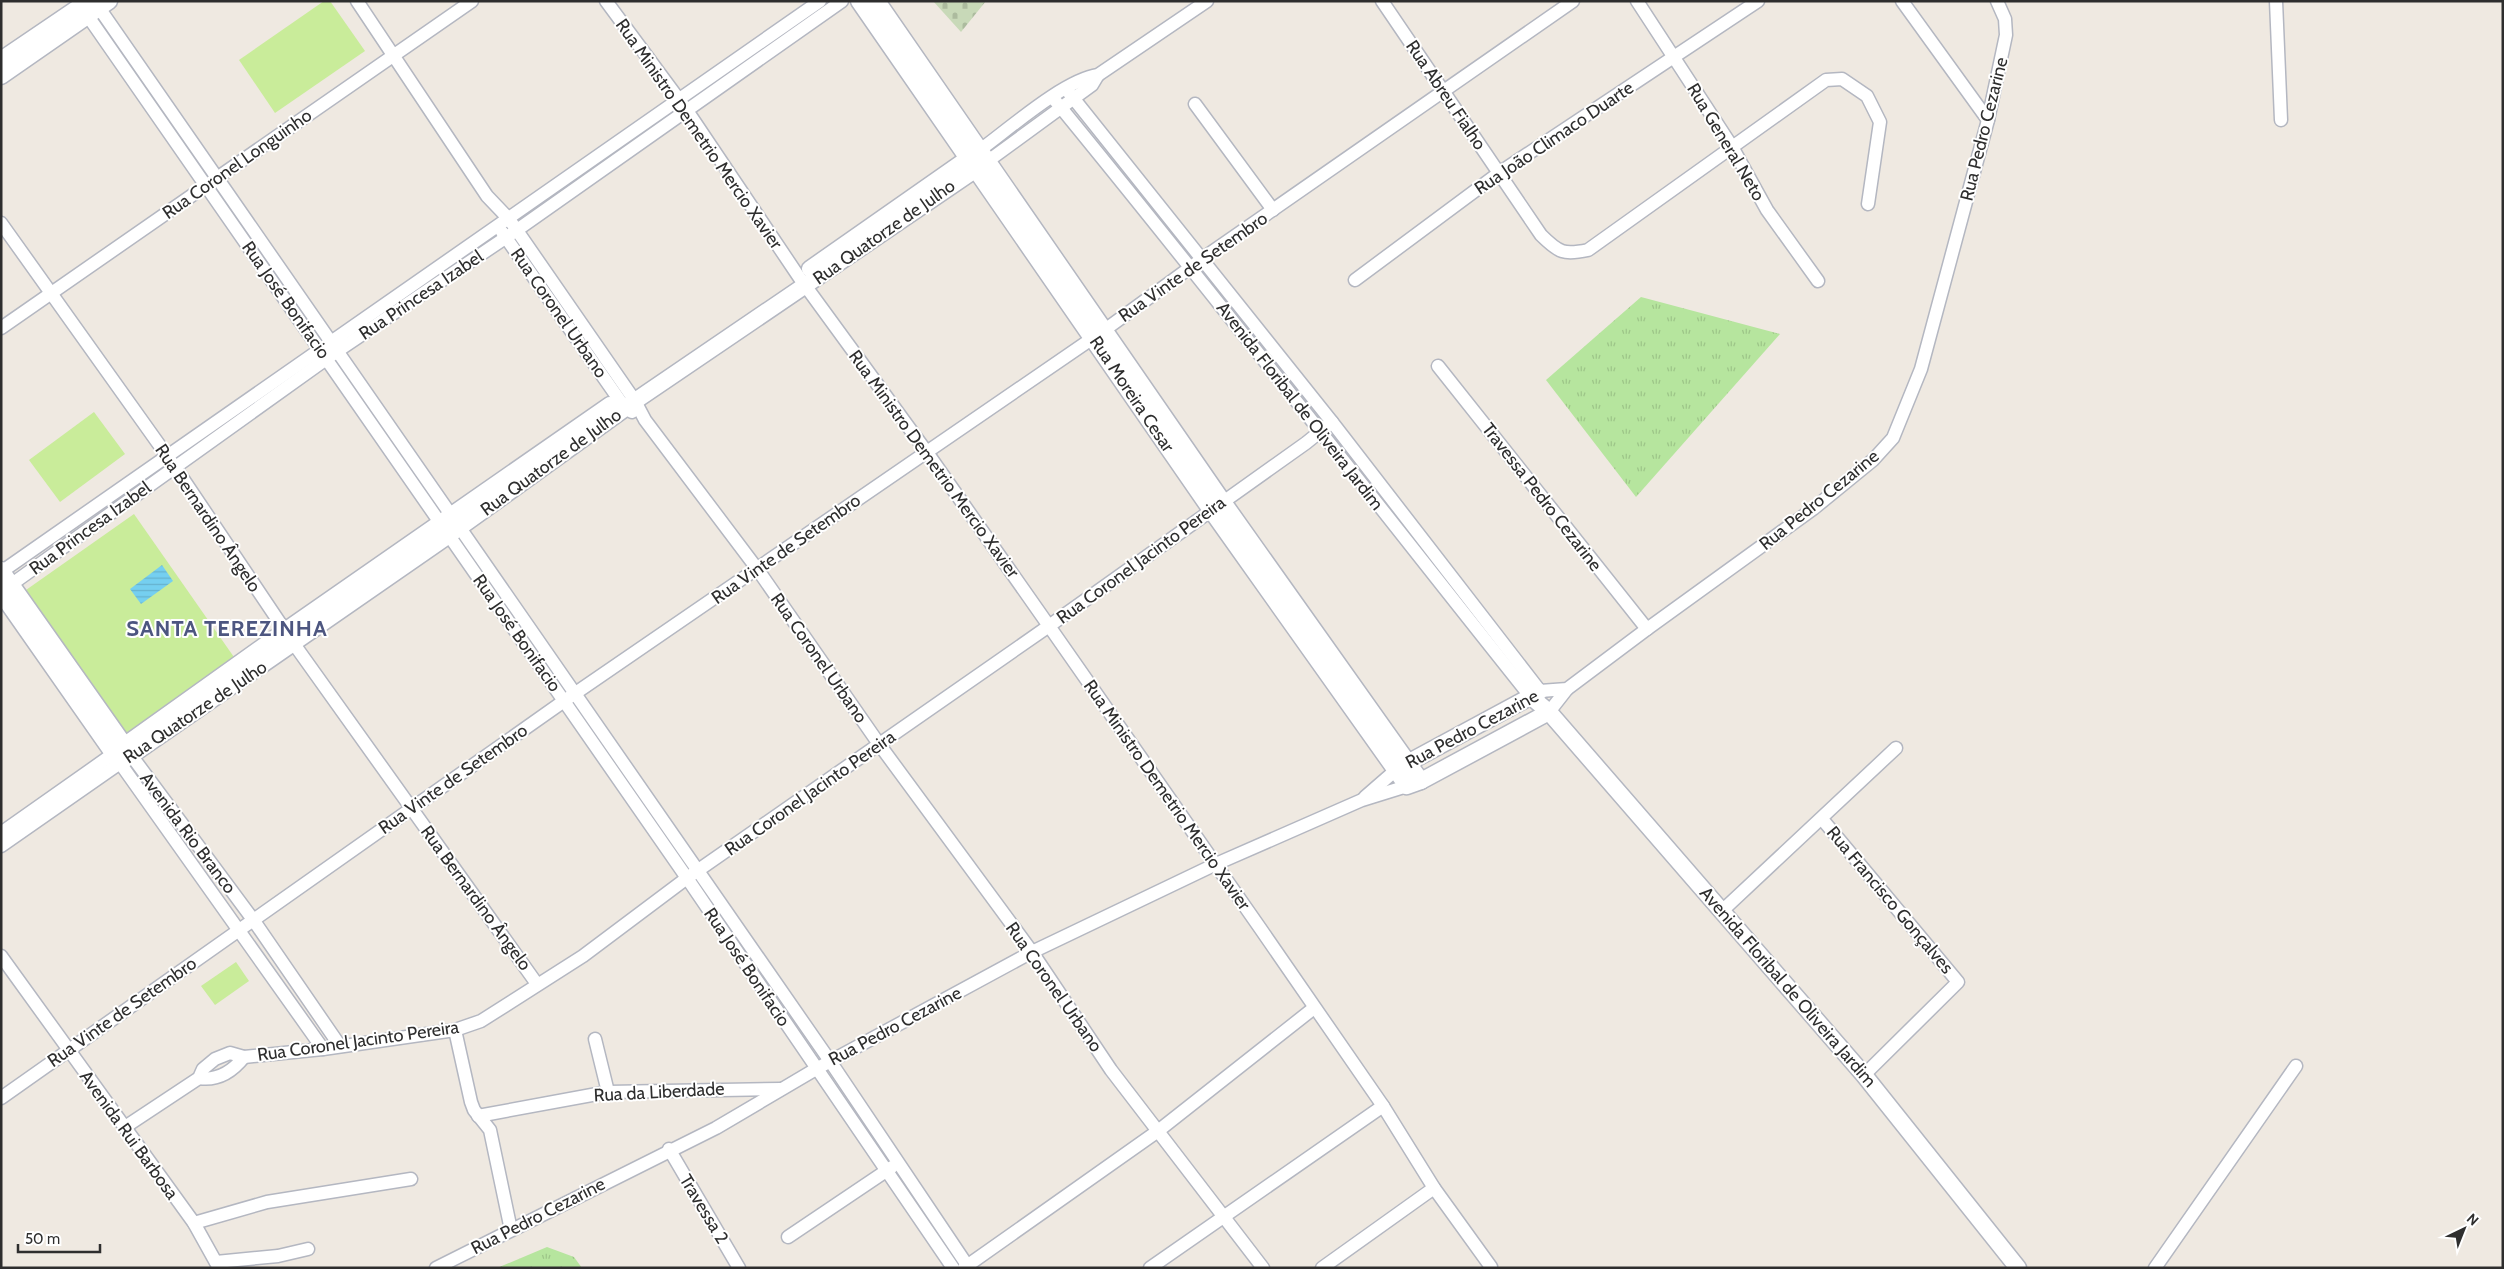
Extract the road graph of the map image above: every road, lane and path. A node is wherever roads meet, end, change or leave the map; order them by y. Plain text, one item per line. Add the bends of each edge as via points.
1 (357, 1) edge
2 (472, 1) edge
3 (606, 1) edge
4 (820, 1) edge
5 (842, 1) edge
6 (859, 1) edge
7 (877, 1) edge
8 (1207, 1) edge
9 (1382, 1) edge
10 (1572, 1) edge
11 (1637, 1) edge
12 (1758, 1) edge
13 (1902, 1) edge
14 (1997, 1) edge
15 (2276, 1) edge
16 (91, 5) edge
17 (45, 38) junction
18 (394, 56) junction
19 (1674, 57) junction
20 (1, 60) edge
21 (1, 76) edge
22 (1444, 90) junction
23 (1069, 94) junction
24 (1057, 103) junction
25 (1195, 104) dead end
26 (683, 105) junction
27 (1988, 120) junction
28 (2281, 120) dead end
29 (1731, 145) junction
30 (978, 159) junction
31 (1499, 173) junction
32 (1138, 179) junction
33 (211, 181) junction
34 (1126, 188) junction
35 (1868, 204) dead end
36 (1273, 210) junction
37 (504, 222) junction
38 (1, 223) edge
39 (517, 230) junction
40 (506, 238) junction
41 (1202, 259) junction
42 (1190, 268) junction
43 (1355, 280) dead end
44 (1818, 281) dead end
45 (802, 282) junction
46 (52, 294) junction
47 (1, 328) edge
48 (1100, 333) junction
49 (329, 351) junction
50 (1279, 356) junction
51 (1268, 364) junction
52 (1438, 366) dead end
53 (627, 400) junction
54 (1332, 422) junction
55 (1319, 432) junction
56 (926, 451) junction
57 (171, 462) junction
58 (1218, 506) junction
59 (450, 526) junction
60 (758, 570) junction
61 (3, 581) edge
62 (1049, 626) junction
63 (1647, 628) junction
64 (289, 638) junction
65 (1567, 689) junction
66 (1535, 694) junction
67 (569, 698) junction
68 (1549, 712) junction
69 (1468, 730) junction
70 (879, 744) junction
71 (1896, 748) dead end
72 (1480, 749) junction
73 (122, 755) junction
74 (1402, 766) junction
75 (1414, 784) junction
76 (1362, 800) junction
77 (411, 809) junction
78 (1822, 819) junction
79 (1, 833) edge
80 (1, 846) edge
81 (1216, 864) junction
82 (692, 875) junction
83 (1723, 910) junction
84 (254, 921) junction
85 (239, 930) junction
86 (1032, 952) junction
87 (1, 956) edge
88 (537, 984) junction
89 (1314, 1008) junction
90 (455, 1030) junction
91 (595, 1039) dead end
92 (340, 1046) junction
93 (323, 1049) junction
94 (68, 1051) junction
95 (244, 1057) junction
96 (830, 1061) junction
97 (2296, 1066) dead end
98 (816, 1068) junction
99 (1864, 1075) junction
100 (199, 1078) junction
101 (781, 1089) junction
102 (608, 1092) junction
103 (1, 1098) edge
104 (1383, 1106) junction
105 (478, 1116) junction
106 (125, 1127) junction
107 (1158, 1130) junction
108 (669, 1149) junction
109 (898, 1163) junction
110 (886, 1170) junction
111 (411, 1179) dead end
112 (1434, 1188) junction
113 (925, 1202) junction
114 (914, 1210) junction
115 (1224, 1216) junction
116 (194, 1223) junction
117 (511, 1230) junction
118 (788, 1237) dead end
119 (308, 1249) dead end
120 (218, 1265) edge
121 (965, 1266) edge
122 (736, 1267) edge
123 (1491, 1267) edge
124 (436, 1268) edge
125 (953, 1268) edge
126 (1150, 1268) edge
127 (1263, 1268) edge
128 (1322, 1268) edge
129 (2018, 1268) edge
130 (2156, 1268) edge

1 - 18 street, Rua Coronel Urbano
2 - 18 street, Rua Coronel Longuinho
3 - 26 street, Rua Ministro Demetrio Mercio Xavier
4 - 26 street, Rua Princesa Izabel
5 - 26 street, Rua Princesa Izabel
6 - 30 street, Rua Moreira Cesar
7 - 30 street, Rua Moreira Cesar
8 - 23 street, Rua Quatorze de Julho via 1098,76 1086,77
9 - 22 street, Rua Abreu Fialho
10 - 22 street, Rua Vinte de Setembro
11 - 19 street, Rua General Neto
12 - 19 street, Rua João Climaco Duarte
13 - 27 street
14 - 27 street, Rua Pedro Cezarine via 2005,19 2006,35
15 - 28 street
16 - 17 street
16 - 33 street, Rua José Bonifacio
17 - 20 street
17 - 21 street
18 - 33 street, Rua Coronel Longuinho
18 - 37 street, Rua Coronel Urbano
19 - 29 street, Rua General Neto
19 - 31 street, Rua João Climaco Duarte
22 - 31 street, Rua Abreu Fialho
22 - 36 street, Rua Vinte de Setembro
23 - 24 street, Rua Quatorze de Julho
23 - 32 street, Avenida Floribal de Oliveira Jardim
24 - 30 street, Rua Quatorze de Julho
24 - 34 street, Avenida Floribal de Oliveira Jardim
25 - 36 street
26 - 37 street, Rua Princesa Izabel
26 - 39 street, Rua Princesa Izabel
26 - 45 street, Rua Ministro Demetrio Mercio Xavier
27 - 63 street, Rua Pedro Cezarine via 1921,369 1892,438 1873,460 1813,509
29 - 31 street, Rua Abreu Fialho via 1588,250 1568,254 1555,249 1541,235
29 - 35 street via 1826,80 1842,79 1867,96 1880,122
29 - 44 street, Rua General Neto via 1767,210
30 - 45 street, Rua Quatorze de Julho
30 - 48 street, Rua Moreira Cesar
31 - 43 street, Rua João Climaco Duarte
32 - 34 street
32 - 41 street, Avenida Floribal de Oliveira Jardim
33 - 46 street, Rua Coronel Longuinho
33 - 49 street, Rua José Bonifacio
34 - 42 street, Avenida Floribal de Oliveira Jardim
36 - 41 street, Rua Vinte de Setembro
37 - 39 street, Rua Coronel Urbano
37 - 40 street, Rua Coronel Urbano
37 - 49 street, Rua Princesa Izabel
38 - 46 street, Rua Bernardino Ângelo
39 - 40 street, Rua Princesa Izabel
39 - 53 street, Rua Coronel Urbano
40 - 49 street, Rua Princesa Izabel
40 - 53 street, Rua Coronel Urbano
41 - 42 street, Rua Vinte de Setembro
41 - 50 street, Avenida Floribal de Oliveira Jardim
42 - 48 street, Rua Vinte de Setembro
42 - 51 street, Avenida Floribal de Oliveira Jardim
45 - 53 street, Rua Quatorze de Julho
45 - 56 street, Rua Ministro Demetrio Mercio Xavier
46 - 47 street, Rua Coronel Longuinho
46 - 57 street, Rua Bernardino Ângelo
48 - 56 street, Rua Vinte de Setembro
48 - 58 street, Rua Moreira Cesar
49 - 57 street, Rua Princesa Izabel
49 - 59 street, Rua José Bonifacio
50 - 51 street
50 - 54 street, Avenida Floribal de Oliveira Jardim
51 - 55 street, Avenida Floribal de Oliveira Jardim
52 - 63 street, Travessa Pedro Cezarine
53 - 59 street, Rua Quatorze de Julho
53 - 60 street, Rua Coronel Urbano
54 - 55 street, Rua Coronel Jacinto Pereira
54 - 66 street, Avenida Floribal de Oliveira Jardim
55 - 58 street, Rua Coronel Jacinto Pereira
55 - 66 street, Avenida Floribal de Oliveira Jardim
56 - 60 street, Rua Vinte de Setembro
56 - 62 street, Rua Ministro Demetrio Mercio Xavier
57 - 61 street, Rua Princesa Izabel
57 - 64 street, Rua Bernardino Ângelo
58 - 62 street, Rua Coronel Jacinto Pereira
58 - 74 street, Rua Moreira Cesar
59 - 64 street, Rua Quatorze de Julho
59 - 67 street, Rua José Bonifacio
60 - 67 street, Rua Vinte de Setembro
60 - 70 street, Rua Coronel Urbano
61 - 73 street, Avenida Rio Branco
62 - 70 street, Rua Coronel Jacinto Pereira
62 - 81 street, Rua Ministro Demetrio Mercio Xavier
63 - 65 street, Rua Pedro Cezarine
64 - 73 street, Rua Quatorze de Julho
64 - 77 street, Rua Bernardino Ângelo
65 - 66 street, Rua Pedro Cezarine
65 - 68 street
66 - 68 street, Avenida Floribal de Oliveira Jardim
66 - 69 street, Rua Pedro Cezarine
67 - 77 street, Rua Vinte de Setembro
67 - 82 street, Rua José Bonifacio
68 - 72 street, Rua Pedro Cezarine
68 - 83 street, Avenida Floribal de Oliveira Jardim
69 - 72 street
69 - 74 street, Rua Pedro Cezarine
70 - 82 street, Rua Coronel Jacinto Pereira
70 - 86 street, Rua Coronel Urbano
71 - 78 street
72 - 75 street, Rua Pedro Cezarine
73 - 79 street, Rua Quatorze de Julho
73 - 80 street, Rua Quatorze de Julho
73 - 84 street, Avenida Rio Branco
73 - 85 street, Avenida Rio Branco
74 - 75 street, Rua Moreira Cesar
74 - 76 street, Rua Pedro Cezarine
75 - 76 street, Rua Pedro Cezarine
76 - 81 street, Rua Pedro Cezarine
77 - 84 street, Rua Vinte de Setembro
77 - 88 street, Rua Bernardino Ângelo
78 - 83 street
78 - 99 street, Rua Francisco Gonçalves via 1958,982
81 - 86 street, Rua Pedro Cezarine
81 - 89 street, Rua Ministro Demetrio Mercio Xavier
82 - 88 street, Rua Coronel Jacinto Pereira via 582,956
82 - 96 street, Rua José Bonifacio
82 - 98 street, Rua José Bonifacio
83 - 99 street, Avenida Floribal de Oliveira Jardim
84 - 85 street, Rua Vinte de Setembro
84 - 92 street, Avenida Rio Branco
85 - 93 street, Avenida Rio Branco
85 - 94 street, Rua Vinte de Setembro
86 - 96 street, Rua Pedro Cezarine
86 - 107 street, Rua Coronel Urbano via 1112,1070
87 - 94 street, Avenida Rui Barbosa
88 - 90 street, Rua Coronel Jacinto Pereira via 480,1021
89 - 104 street, Rua Ministro Demetrio Mercio Xavier
89 - 107 street
90 - 92 street, Rua Coronel Jacinto Pereira
90 - 105 street via 471,1102
91 - 102 street
92 - 93 street, Rua Coronel Jacinto Pereira
93 - 95 street, Rua Coronel Jacinto Pereira
94 - 103 street, Rua Vinte de Setembro
94 - 106 street, Avenida Rui Barbosa
95 - 100 street, Rua Coronel Jacinto Pereira via 225,1074 210,1079
95 - 100 street, Rua Coronel Jacinto Pereira via 230,1053 215,1059 203,1069
96 - 98 street, Rua Pedro Cezarine
96 - 109 street, Rua José Bonifacio
97 - 130 street
98 - 101 street, Rua Pedro Cezarine
98 - 110 street, Rua José Bonifacio
99 - 129 street, Avenida Floribal de Oliveira Jardim
100 - 106 street, Rua Coronel Jacinto Pereira
101 - 102 street, Rua da Liberdade
101 - 108 street, Rua Pedro Cezarine via 716,1128
102 - 105 street, Rua da Liberdade
104 - 112 street, Rua Ministro Demetrio Mercio Xavier
104 - 115 street
105 - 117 street via 490,1130
106 - 116 street, Avenida Rui Barbosa
107 - 115 street, Rua Coronel Urbano
107 - 121 street
108 - 117 street, Rua Pedro Cezarine
108 - 122 street, Travessa 2
109 - 110 street
109 - 113 street, Rua José Bonifacio
110 - 114 street, Rua José Bonifacio
110 - 118 street
111 - 116 street via 267,1202
112 - 123 street, Rua Ministro Demetrio Mercio Xavier
112 - 128 street
113 - 114 street
113 - 121 street, Rua José Bonifacio
114 - 125 street, Rua José Bonifacio
115 - 126 street
115 - 127 street, Rua Coronel Urbano
116 - 120 street, Avenida Rui Barbosa
117 - 124 street, Rua Pedro Cezarine
119 - 120 street

